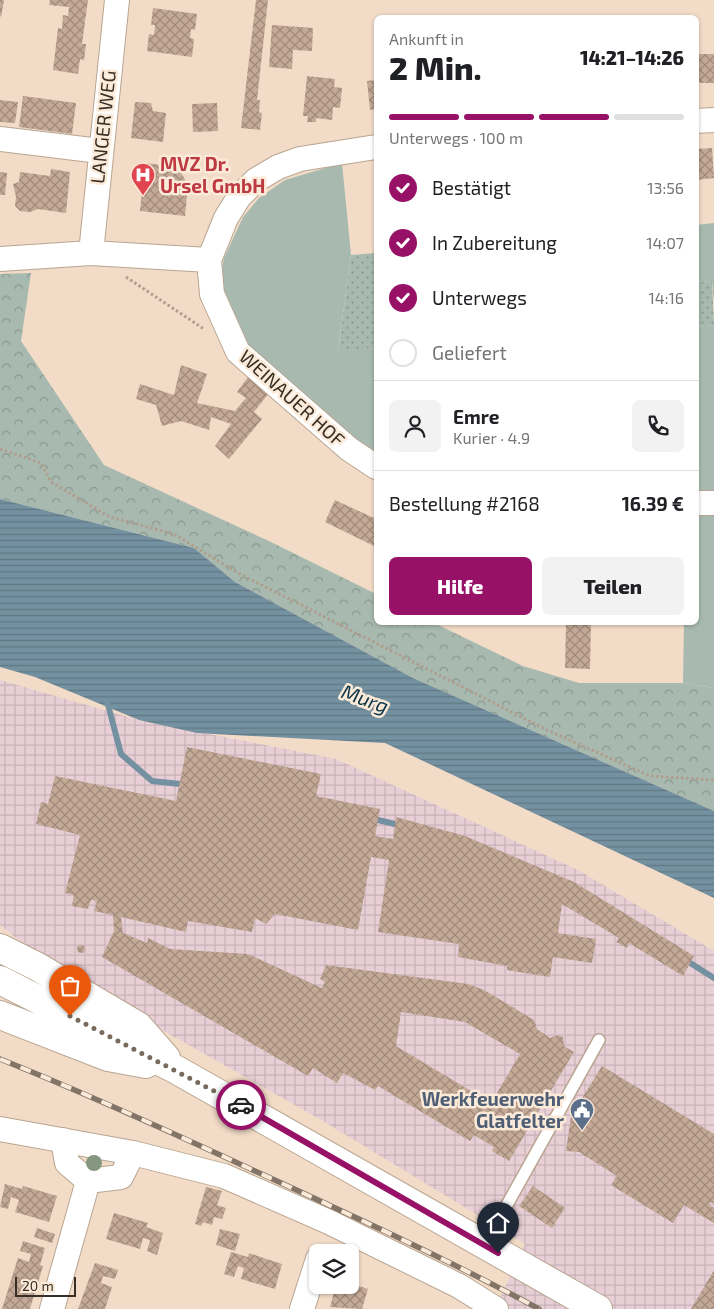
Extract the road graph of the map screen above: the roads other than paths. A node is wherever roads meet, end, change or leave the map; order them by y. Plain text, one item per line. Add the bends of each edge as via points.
1 (117, 0) edge
2 (714, 120) edge
3 (699, 122) edge
4 (0, 139) edge
5 (374, 147) edge
6 (100, 150) junction
7 (91, 254) junction
8 (0, 259) edge
9 (209, 260) junction
10 (374, 466) edge
11 (699, 503) edge
12 (714, 503) edge
13 (0, 948) edge
14 (0, 980) edge
15 (0, 1015) edge
16 (600, 1040) dead end
17 (175, 1068) junction
18 (0, 1129) edge
19 (63, 1140) junction
20 (133, 1153) junction
21 (88, 1180) junction
22 (329, 1222) junction
23 (322, 1244) edge
24 (484, 1246) junction
25 (309, 1287) edge
26 (52, 1309) edge
27 (302, 1309) edge
28 (496, 1309) edge
29 (598, 1309) edge

1 - 6 street, LANGER WEG
2 - 3 street
4 - 6 street
5 - 9 street via 300,158 256,180 239,197 226,218
6 - 7 street, LANGER WEG
7 - 8 street
7 - 9 street
9 - 10 street, WEINAUER HOF via 212,294 238,352 349,449
11 - 12 street
13 - 17 main road via 138,1026
14 - 17 main road
15 - 17 main road via 108,1057
16 - 24 lane
17 - 24 main road
18 - 19 street
19 - 20 street
19 - 21 street via 67,1163
20 - 21 street via 121,1177
20 - 22 street via 224,1176
21 - 26 street
22 - 23 street
22 - 28 street via 459,1286
24 - 29 main road
25 - 27 street

